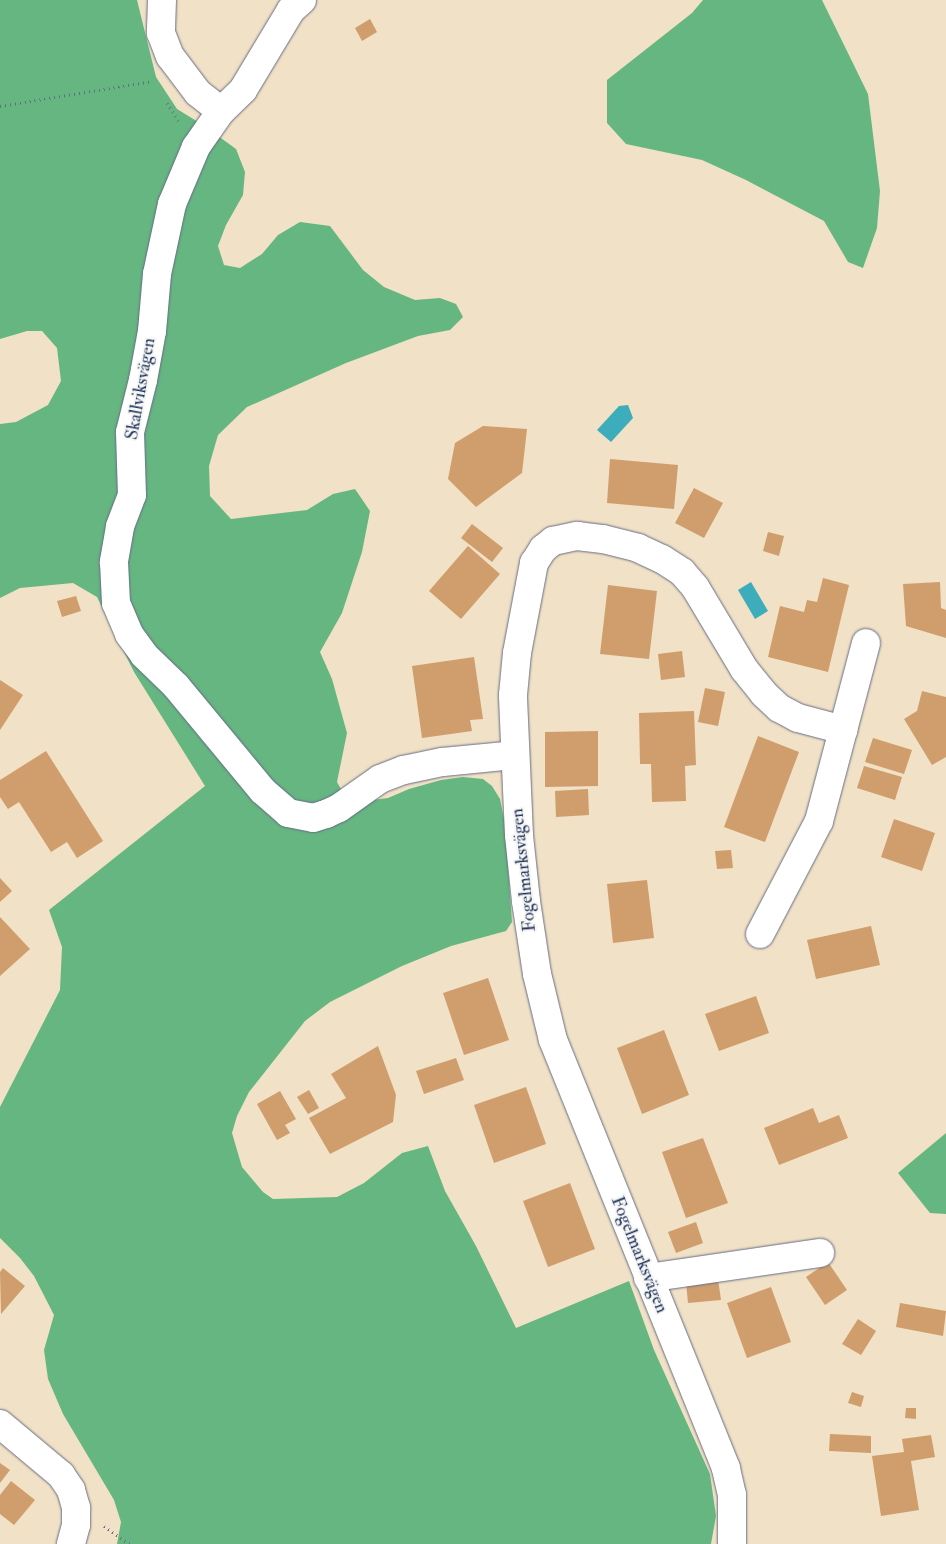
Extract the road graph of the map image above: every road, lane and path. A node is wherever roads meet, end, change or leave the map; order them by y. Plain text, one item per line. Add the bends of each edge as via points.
1 (162, 0) edge
2 (302, 0) edge
3 (158, 89) dead end
4 (163, 97) dead end
5 (0, 106) edge
6 (221, 111) junction
7 (196, 147) junction
8 (866, 643) dead end
9 (843, 730) junction
10 (514, 755) junction
11 (760, 934) dead end
12 (820, 1253) dead end
13 (648, 1278) junction
14 (0, 1424) edge
15 (71, 1544) edge
16 (732, 1544) edge

1 - 6 street via 161,33 170,56 198,93
2 - 6 street, Skallviksvägen via 291,10 243,90
3 - 5 path via 152,81
4 - 7 path
6 - 7 street, Skallviksvägen
7 - 10 street, Skallviksvägen via 172,204 157,274 152,331 143,380 130,432 132,495 120,527 114,562 116,603 129,634 263,791 288,813 313,818 326,814 380,779 404,770 443,762
8 - 9 street
9 - 10 street, Fogelmarksvägen via 798,718 779,708 764,694 744,669 695,586 682,572 638,548 577,536 553,542 543,549 534,563 513,695
9 - 11 street via 819,822
10 - 13 street, Fogelmarksvägen via 524,892 544,1007 553,1040
12 - 13 street
13 - 16 street, Fogelmarksvägen via 726,1468 732,1495
14 - 15 street via 61,1475 71,1490 76,1525

